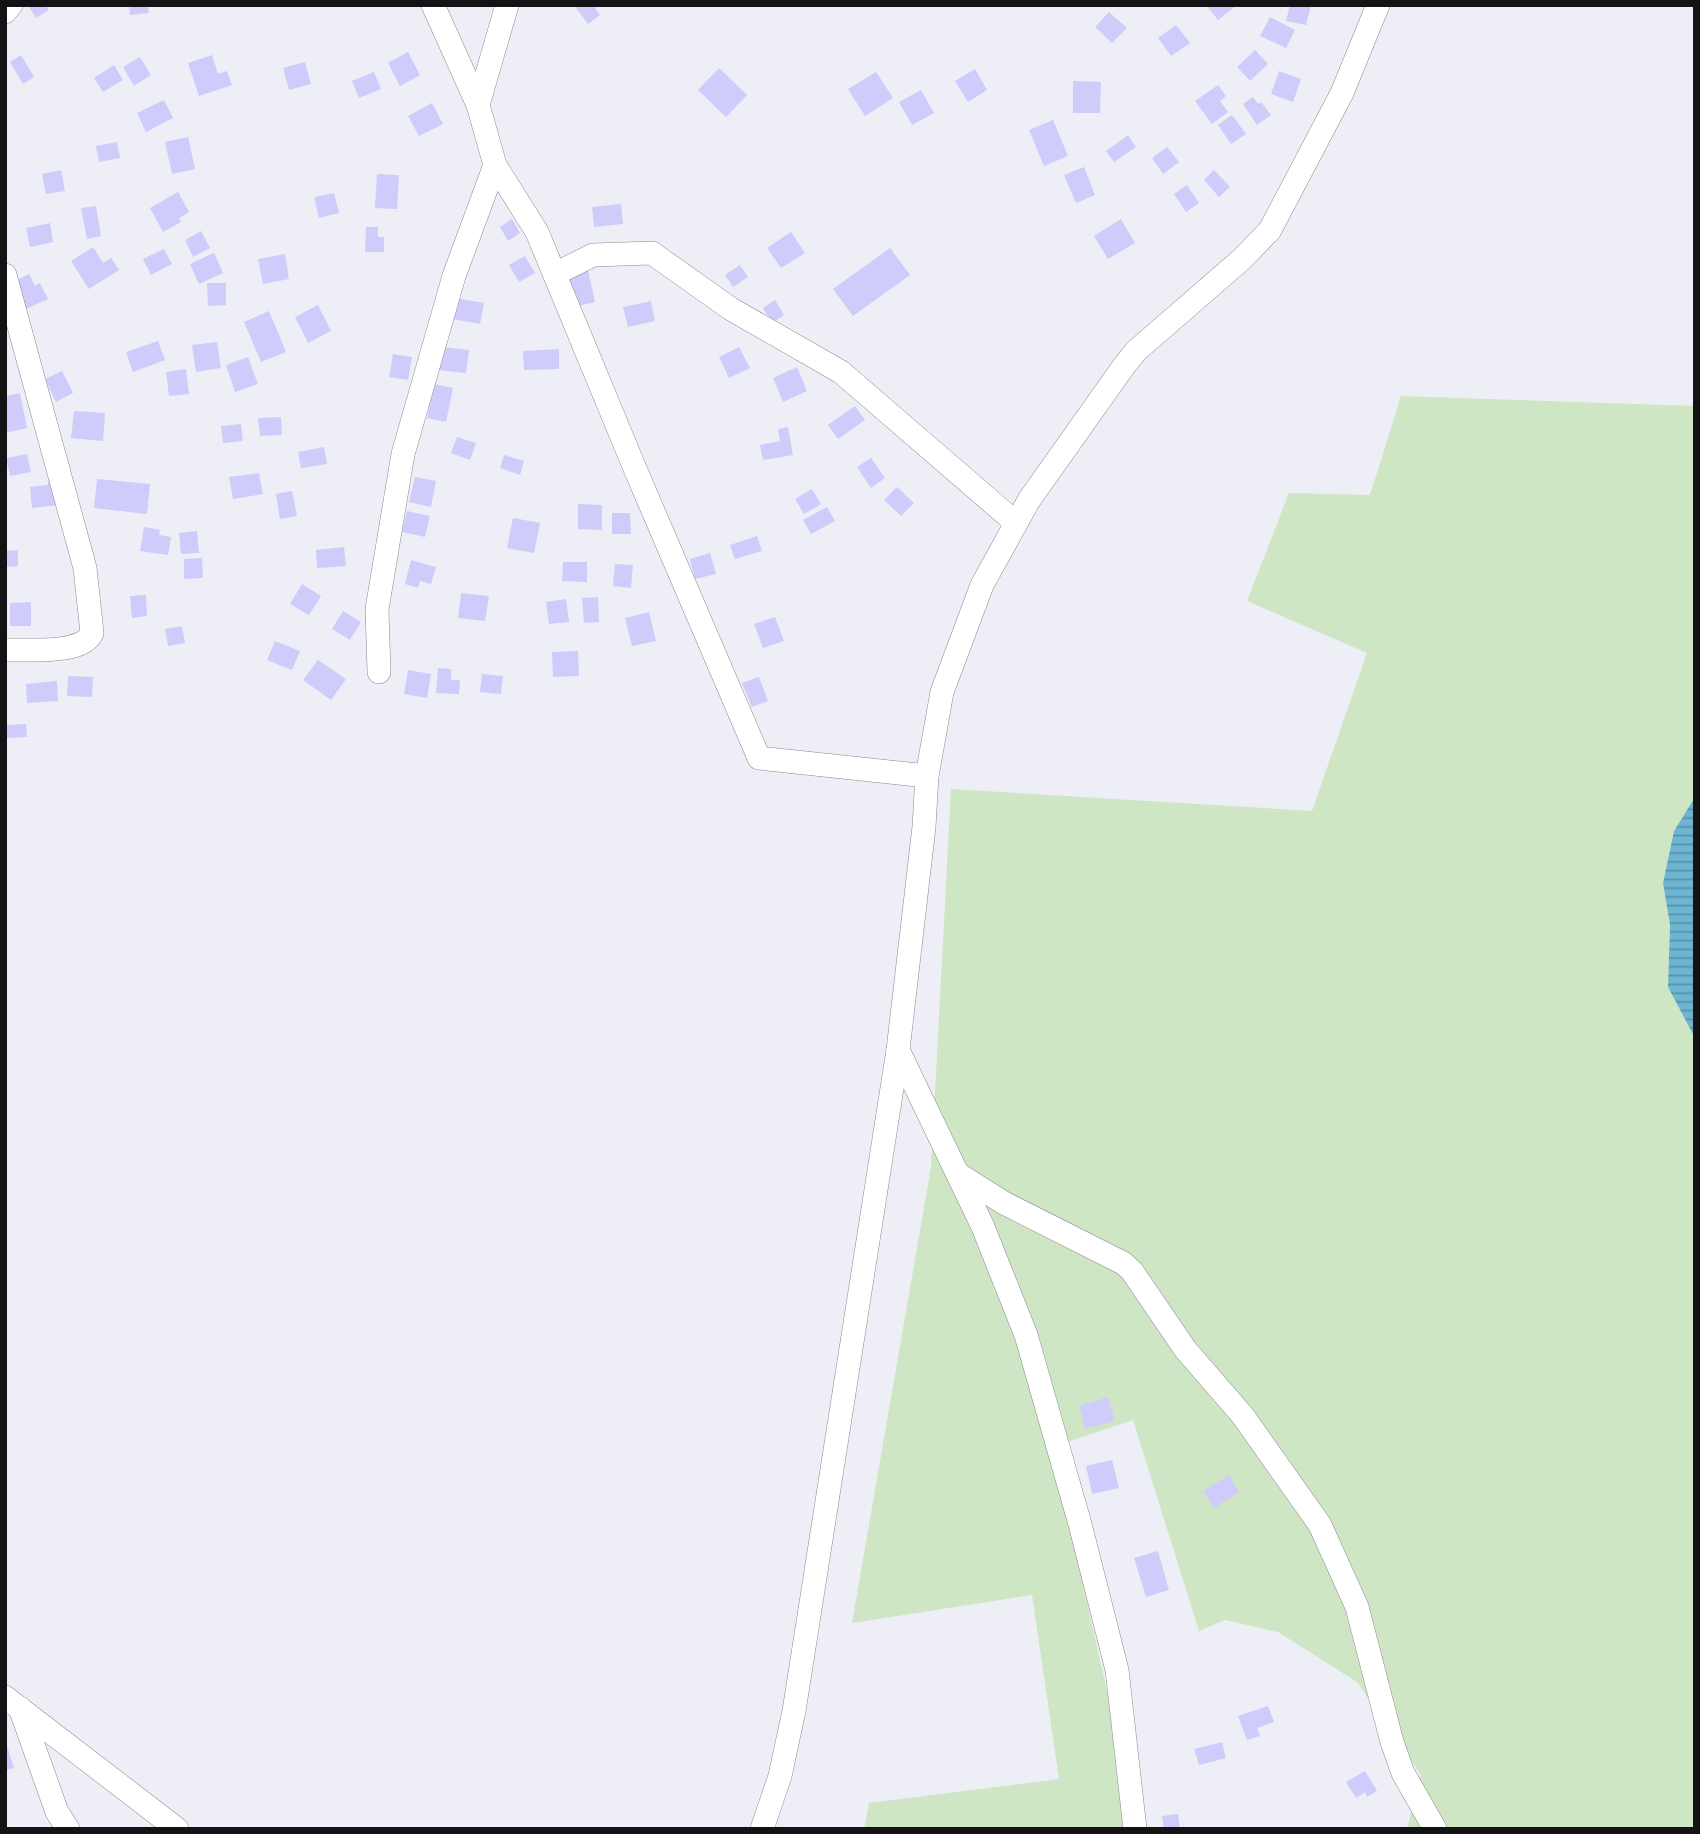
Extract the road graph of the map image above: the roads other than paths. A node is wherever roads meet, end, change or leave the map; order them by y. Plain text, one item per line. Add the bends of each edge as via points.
1 (11, 5) edge
2 (433, 5) edge
3 (507, 5) edge
4 (1378, 5) edge
5 (5, 12) edge
6 (478, 105) junction
7 (495, 165) junction
8 (555, 274) junction
9 (5, 275) edge
10 (1016, 523) junction
11 (5, 650) edge
12 (379, 672) dead end
13 (927, 776) junction
14 (898, 1051) junction
15 (958, 1174) junction
16 (13, 1702) edge
17 (68, 1829) edge
18 (177, 1829) edge
19 (762, 1829) edge
20 (1135, 1829) edge
21 (1435, 1829) edge

1 - 5 street
2 - 6 street
3 - 6 street
4 - 10 street via 1342,93 1270,230 1136,351
6 - 7 street
7 - 8 street via 537,232
7 - 12 street via 454,276 403,454 377,609
8 - 10 street via 593,256 652,253 731,309 841,372
8 - 13 street via 759,758
9 - 11 street via 85,568 92,633 88,642 77,647
10 - 13 street via 982,585 960,640 942,692
13 - 14 street
14 - 15 street
14 - 19 street via 794,1711 780,1776
15 - 20 street via 1026,1335 1080,1524 1117,1670
15 - 21 street via 1004,1203 1123,1263 1185,1349 1243,1416 1336,1555 1357,1608 1399,1763
16 - 17 street
16 - 18 street

